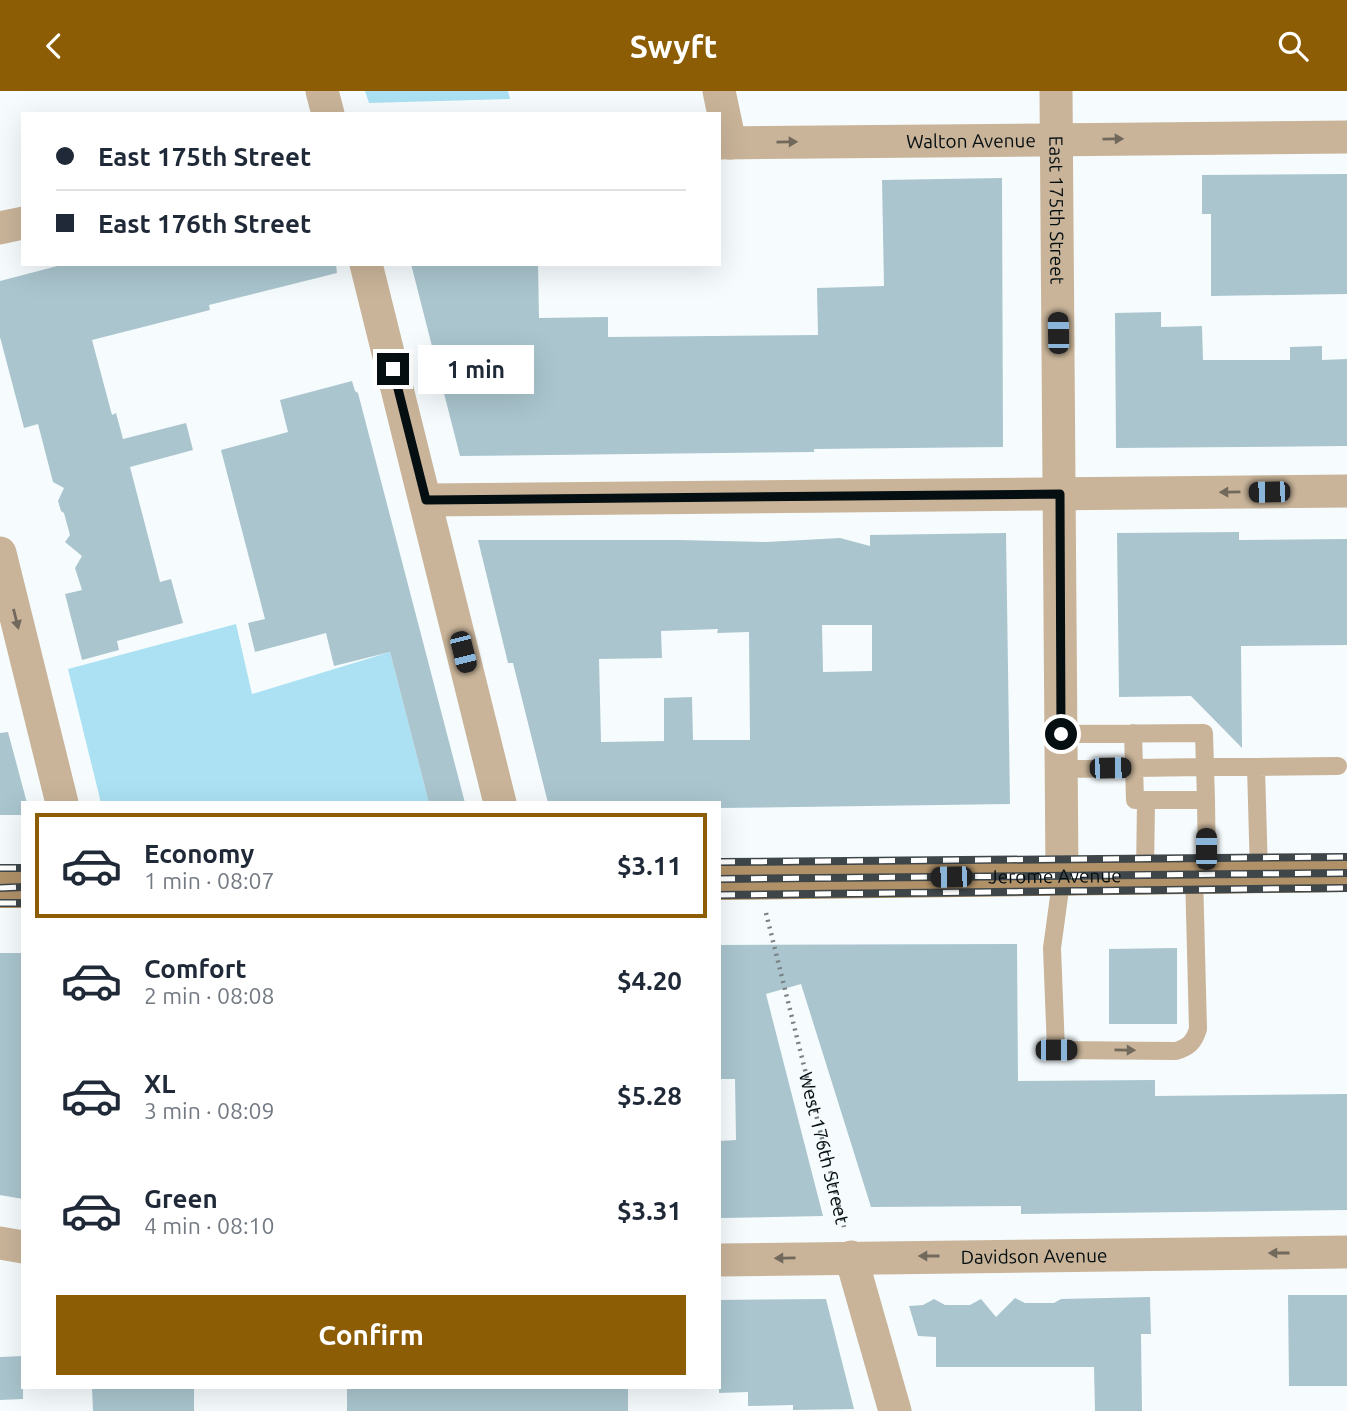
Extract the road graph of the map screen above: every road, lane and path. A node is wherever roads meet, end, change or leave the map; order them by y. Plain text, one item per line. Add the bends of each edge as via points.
1 (322, 91) edge
2 (719, 91) edge
3 (1056, 91) edge
4 (327, 112) edge
5 (1347, 137) edge
6 (1056, 139) junction
7 (725, 143) edge
8 (21, 223) edge
9 (0, 228) edge
10 (367, 266) edge
11 (1347, 491) edge
12 (1060, 494) junction
13 (426, 500) junction
14 (0, 553) edge
15 (1133, 733) junction
16 (1061, 734) junction
17 (1338, 766) dead end
18 (1134, 767) junction
19 (1205, 767) junction
20 (1256, 767) junction
21 (1062, 769) junction
22 (1206, 800) junction
23 (62, 801) edge
24 (500, 801) edge
25 (1146, 801) junction
26 (1347, 873) edge
27 (1145, 874) junction
28 (1200, 874) junction
29 (1259, 874) junction
30 (1062, 875) junction
31 (721, 881) edge
32 (758, 881) junction
33 (0, 889) edge
34 (21, 889) edge
35 (0, 1243) edge
36 (21, 1247) edge
37 (1347, 1252) edge
38 (851, 1257) junction
39 (721, 1260) edge
40 (895, 1411) edge

1 - 4 street
2 - 7 street
3 - 6 street, East 175th Street
6 -> 5 street, Walton Avenue
7 -> 6 street, Walton Avenue
6 - 12 street, East 175th Street
8 - 9 street
10 - 13 street
11 -> 12 street
12 - 13 street
12 - 16 street, East 175th Street
13 - 24 street
14 -> 23 street
15 - 16 lane
15 - 18 lane
15 - 19 lane via 1204,733
16 - 21 street, East 175th Street
17 - 20 lane
18 - 19 lane
18 - 21 lane
18 - 25 lane via 1135,800
19 - 20 lane
19 - 22 lane
20 - 29 lane
21 - 30 street, East 175th Street
22 - 25 lane
22 - 28 lane
25 - 27 lane
26 - 29 main road, Jerome Avenue
27 - 28 main road, Jerome Avenue
27 - 30 main road, Jerome Avenue
28 - 29 main road, Jerome Avenue
30 -> 28 lane via 1052,948 1056,1050 1176,1051 1187,1048 1198,1029
30 - 32 main road, Jerome Avenue
31 - 32 main road, Jerome Avenue
32 - 38 path, West 176th Street
33 - 34 main road
35 - 36 street
37 -> 38 street, Davidson Avenue
38 -> 39 street, Davidson Avenue
38 - 40 street

